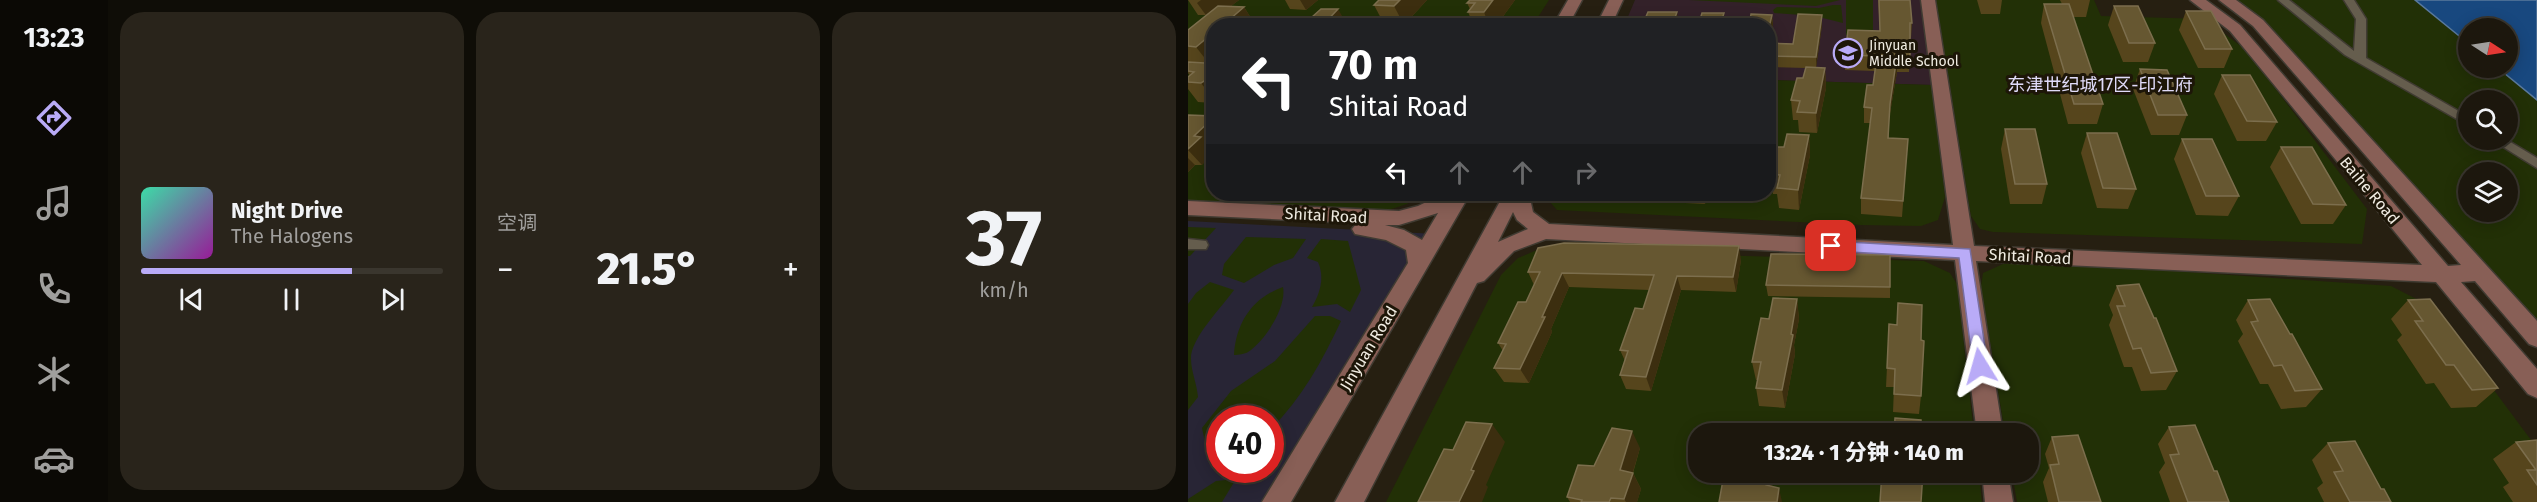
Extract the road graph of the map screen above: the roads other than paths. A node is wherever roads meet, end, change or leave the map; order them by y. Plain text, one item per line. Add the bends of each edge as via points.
1 (1575, 0) edge
2 (1616, 0) edge
3 (1928, 0) edge
4 (2197, 0) edge
5 (2226, 0) edge
6 (2283, 0) edge
7 (2349, 0) edge
8 (1565, 18) edge
9 (1606, 18) edge
10 (2360, 59) junction
11 (2458, 116) edge
12 (2514, 150) edge
13 (2537, 164) edge
14 (1445, 201) edge
15 (1455, 201) edge
16 (1509, 201) edge
17 (1521, 201) edge
18 (1188, 208) edge
19 (1188, 220) edge
20 (1544, 231) junction
21 (1965, 253) junction
22 (1418, 263) junction
23 (2479, 273) junction
24 (2440, 274) junction
25 (1462, 288) junction
26 (2537, 337) edge
27 (2537, 387) edge
28 (1988, 423) edge
29 (1996, 483) edge
30 (1276, 502) edge
31 (1349, 502) edge
32 (1999, 502) edge

1 - 8 street
2 - 9 street
3 - 21 street
4 - 24 street, Baihe Road via 2235,28
5 - 23 street, Baihe Road via 2258,23
6 - 10 street
7 - 10 street via 2361,19
10 - 11 street
12 - 13 street
14 - 18 street, Shitai Road via 1400,218
15 - 22 street, Jinyuan Road
16 - 25 street
17 - 20 street via 1524,215
19 - 22 street, Shitai Road via 1382,230 1416,246
20 - 21 street, Shitai Road
20 - 25 street via 1507,246
21 - 24 street, Shitai Road
21 - 28 street
22 - 30 street, Jinyuan Road
23 - 24 street, Shitai Road
23 - 26 street, Baihe Road
24 - 27 street, Baihe Road
25 - 31 street
29 - 32 street

